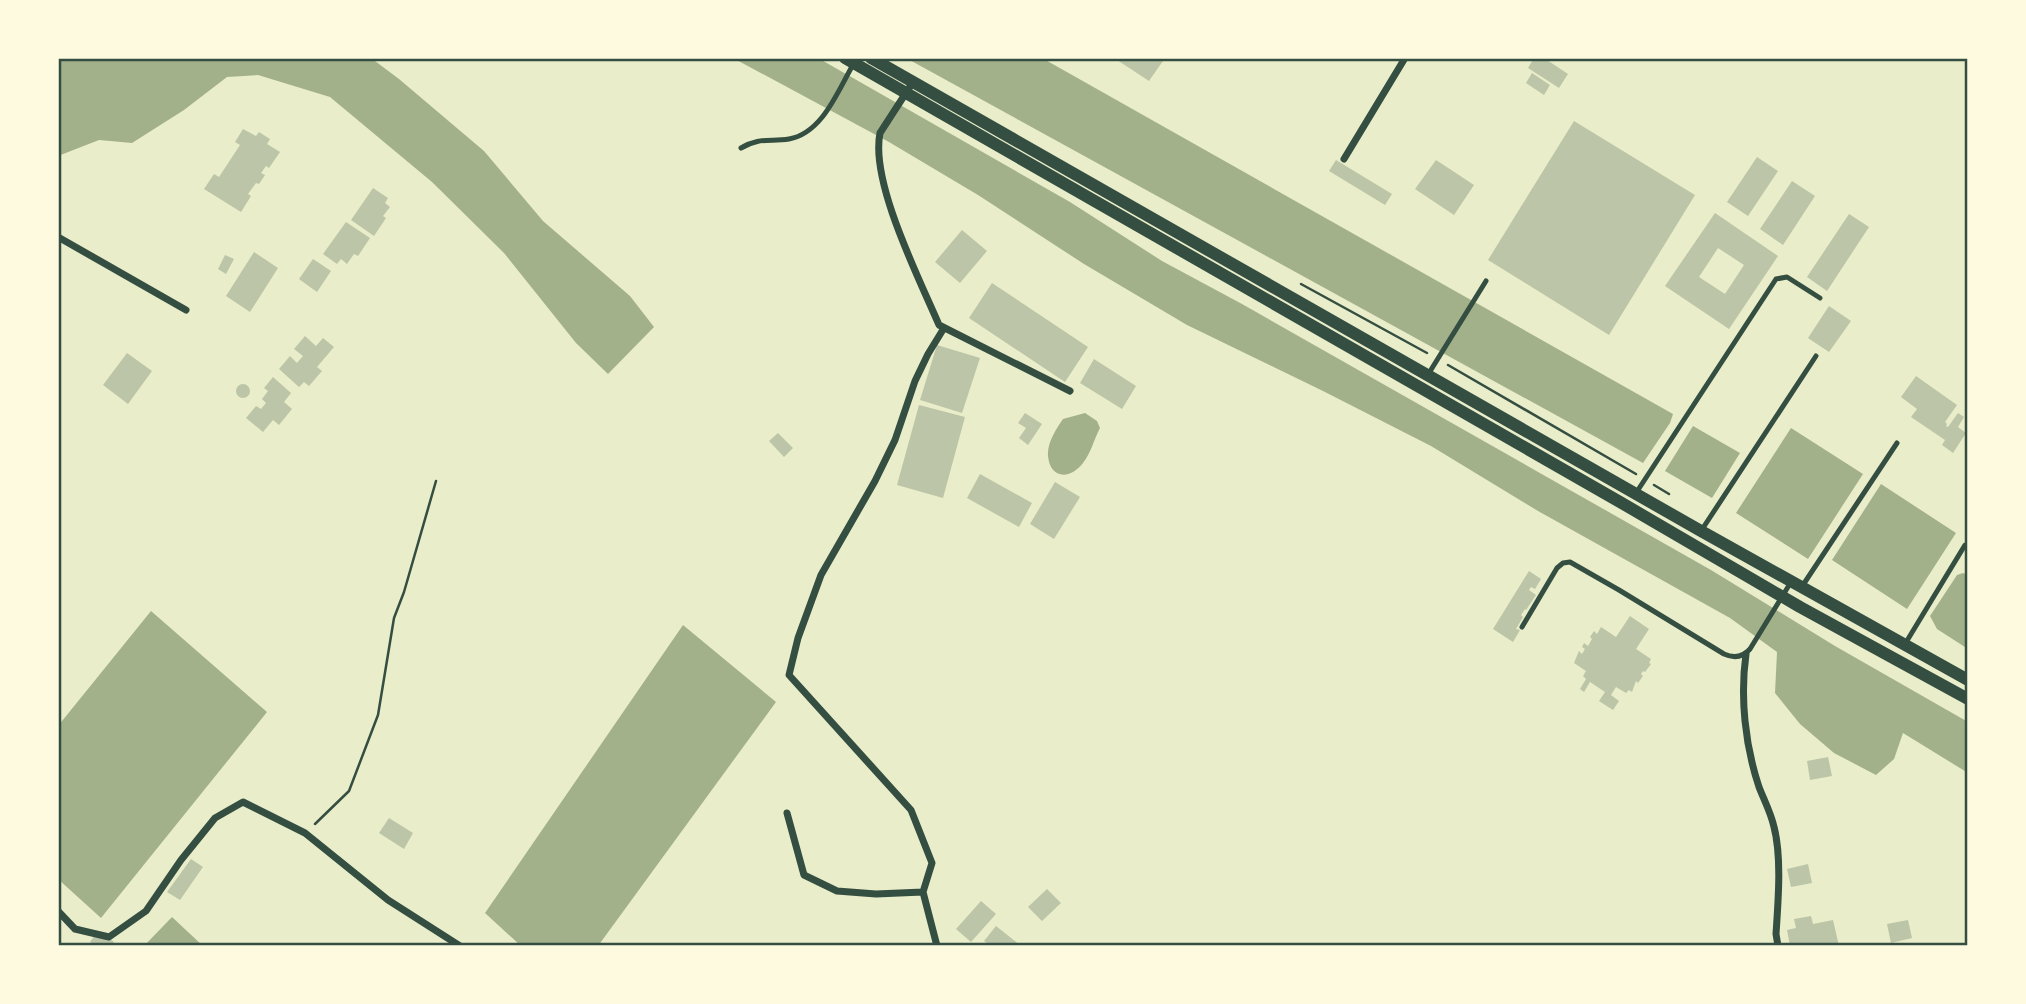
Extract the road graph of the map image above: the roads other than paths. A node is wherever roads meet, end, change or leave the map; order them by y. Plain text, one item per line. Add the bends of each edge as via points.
1 (871, 58) edge
2 (1405, 58) edge
3 (849, 60) edge
4 (909, 87) junction
5 (741, 148) dead end
6 (1344, 159) dead end
7 (58, 237) edge
8 (1486, 281) dead end
9 (1820, 298) dead end
10 (186, 310) dead end
11 (944, 328) junction
12 (1815, 356) dead end
13 (1428, 375) junction
14 (1070, 391) dead end
15 (1897, 443) dead end
16 (1636, 493) junction
17 (1701, 531) junction
18 (1968, 544) edge
19 (1796, 585) junction
20 (1782, 596) junction
21 (1522, 628) dead end
22 (1904, 645) junction
23 (1746, 654) junction
24 (1968, 680) edge
25 (1968, 699) edge
26 (787, 813) dead end
27 (923, 892) junction
28 (58, 911) edge
29 (460, 946) edge
30 (937, 946) edge
31 (1778, 946) edge

1 - 4 street
2 - 6 street
3 - 4 street
3 - 5 lane via 827,110 807,133 764,139
4 - 11 street via 880,132 881,170 905,246
4 - 13 street
4 - 20 street
7 - 10 street
8 - 13 lane
9 - 16 lane via 1787,277 1776,279
11 - 14 street
11 - 27 street via 915,381 875,481 821,575 789,675 911,810 932,863
12 - 17 lane
13 - 16 street
15 - 19 lane
16 - 17 street
17 - 19 street
18 - 22 lane
19 - 20 lane
19 - 22 street
20 - 23 lane
20 - 25 street
21 - 23 lane via 1557,568 1570,562 1724,654
22 - 24 street
23 - 31 street via 1743,691 1749,742 1778,851
26 - 27 street via 804,875 837,891
27 - 30 street
28 - 29 street via 75,929 108,937 146,911 215,818 243,802 305,833 388,900

